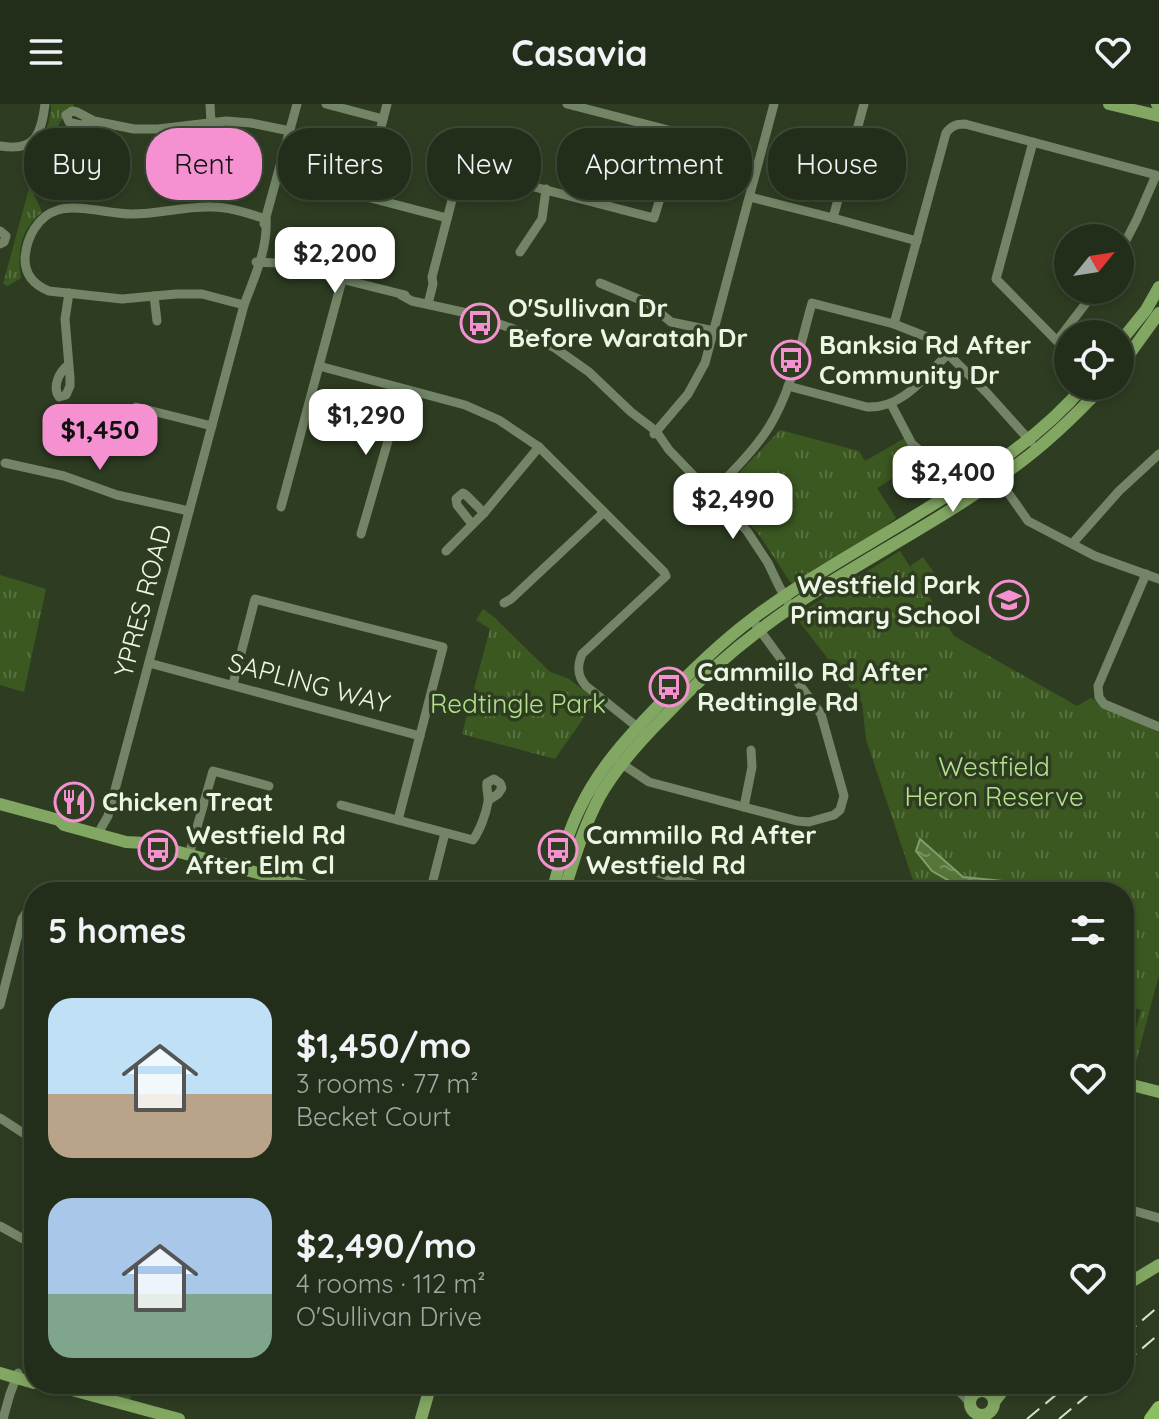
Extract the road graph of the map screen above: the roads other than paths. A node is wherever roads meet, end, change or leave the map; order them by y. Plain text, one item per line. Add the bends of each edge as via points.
1 (45, 104) edge
2 (210, 104) edge
3 (297, 104) edge
4 (326, 104) edge
5 (387, 104) edge
6 (568, 104) edge
7 (774, 104) edge
8 (864, 104) edge
9 (1109, 104) edge
10 (1159, 116) edge
11 (383, 119) junction
12 (94, 121) dead end
13 (211, 123) junction
14 (291, 128) edge
15 (278, 129) edge
16 (1033, 142) junction
17 (0, 146) edge
18 (278, 175) edge
19 (546, 189) junction
20 (752, 189) edge
21 (752, 198) edge
22 (749, 200) edge
23 (447, 218) junction
24 (833, 218) junction
25 (266, 219) junction
26 (1134, 225) edge
27 (0, 231) edge
28 (917, 241) junction
29 (0, 244) edge
30 (520, 252) dead end
31 (258, 258) junction
32 (342, 280) junction
33 (600, 283) dead end
34 (1159, 287) edge
35 (69, 293) junction
36 (154, 296) junction
37 (426, 301) junction
38 (1085, 304) edge
39 (244, 305) junction
40 (1159, 313) edge
41 (157, 321) dead end
42 (894, 324) junction
43 (1134, 325) edge
44 (714, 331) junction
45 (1134, 348) edge
46 (948, 354) junction
47 (68, 365) dead end
48 (319, 366) junction
49 (788, 386) junction
50 (403, 389) junction
51 (1071, 400) edge
52 (1086, 400) edge
53 (891, 404) junction
54 (136, 407) dead end
55 (212, 426) junction
56 (652, 431) junction
57 (1032, 444) junction
58 (539, 447) junction
59 (918, 449) dead end
60 (1159, 454) edge
61 (1151, 462) junction
62 (5, 463) dead end
63 (1159, 471) edge
64 (995, 473) junction
65 (711, 494) junction
66 (281, 507) dead end
67 (189, 511) junction
68 (604, 512) junction
69 (484, 513) junction
70 (472, 524) junction
71 (361, 534) dead end
72 (1072, 544) junction
73 (446, 551) dead end
74 (1146, 574) junction
75 (1159, 579) edge
76 (790, 600) junction
77 (504, 603) dead end
78 (756, 625) junction
79 (149, 663) junction
80 (233, 684) junction
81 (1159, 727) edge
82 (642, 731) junction
83 (420, 736) junction
84 (751, 750) dead end
85 (616, 760) junction
86 (269, 786) dead end
87 (489, 800) dead end
88 (0, 804) edge
89 (341, 805) dead end
90 (744, 807) junction
91 (398, 820) junction
92 (104, 832) junction
93 (445, 833) junction
94 (189, 855) junction
95 (655, 872) dead end
96 (291, 882) edge
97 (433, 882) edge
98 (555, 882) edge
99 (567, 882) edge
100 (684, 882) edge
101 (24, 916) edge
102 (0, 1005) edge
103 (1134, 1086) edge
104 (1159, 1092) edge
105 (0, 1118) edge
106 (24, 1134) edge
107 (1134, 1211) edge
108 (1159, 1218) edge
109 (0, 1226) edge
110 (24, 1239) edge
111 (1159, 1269) edge
112 (1134, 1283) edge
113 (9, 1373) edge
114 (87, 1394) edge
115 (428, 1394) edge
116 (961, 1394) edge
117 (982, 1394) edge
118 (1000, 1394) edge
119 (976, 1398) junction
120 (994, 1402) junction
121 (1159, 1408) edge
122 (976, 1417) edge
123 (3, 1419) edge
124 (179, 1419) edge
125 (421, 1419) edge
126 (960, 1419) edge
127 (1151, 1419) edge

1 - 17 street via 36,139 16,148
2 - 13 street
3 - 14 street, YPRES ROAD
4 - 11 street
5 - 11 street
6 - 19 street via 680,133 654,218
7 - 20 street
8 - 24 street
9 - 10 main road
11 - 23 street via 363,196
12 - 13 street via 134,129
13 - 15 street
16 - 26 street via 1156,175
16 - 28 street via 965,124 949,129
16 - 38 street via 996,279 1057,341
18 - 25 street, YPRES ROAD
19 - 23 street via 463,170
19 - 30 street via 542,219
21 - 24 street
22 - 44 street
23 - 37 street
24 - 28 street
25 - 31 street, YPRES ROAD
25 - 35 street via 212,207 133,214 58,210 30,236 26,270 39,287
27 - 29 street via 6,236
28 - 42 street
31 - 32 street
31 - 39 street, YPRES ROAD
32 - 37 street
32 - 48 street
33 - 44 street via 648,303 671,322
34 - 43 main road
35 - 36 street via 122,299
35 - 47 street
36 - 39 street via 202,294
36 - 41 street
37 - 56 street via 555,348
39 - 55 street, YPRES ROAD
40 - 45 main road
42 - 46 street via 927,337
42 - 49 street via 812,303
44 - 56 street via 702,371 688,394
46 - 53 street
46 - 57 street
48 - 50 street
48 - 66 street
49 - 53 street via 867,407
49 - 65 street via 759,442
50 - 58 street via 465,405
50 - 71 street
51 - 57 main road
52 - 57 main road
53 - 59 street
54 - 55 street
55 - 67 street, YPRES ROAD
56 - 65 street
57 - 64 main road
58 - 68 street
58 - 69 street
60 - 61 street
61 - 63 street
61 - 72 street
62 - 67 street
64 - 72 street via 1028,521
64 - 76 main road
65 - 76 street via 751,536
67 - 79 street, YPRES ROAD
68 - 77 street
68 - 82 street via 666,576 582,654 580,677
69 - 70 street
69 - 70 street via 466,495 458,495 457,505
70 - 73 street
72 - 74 street
74 - 75 street
74 - 81 street via 1098,694 1104,704
76 - 78 main road
78 - 82 main road
78 - 90 street via 821,714 844,801 834,815 809,822
79 - 80 street, SAPLING WAY
79 - 92 street, YPRES ROAD
80 - 83 street, SAPLING WAY
80 - 83 street via 255,599 443,647
82 - 85 main road
83 - 91 street, SAPLING WAY
84 - 90 street
85 - 90 street via 649,782
85 - 98 main road via 580,807
85 - 99 main road
86 - 94 street via 213,771
87 - 93 street via 473,840
88 - 92 main road
89 - 91 street
91 - 93 street
92 - 94 main road
93 - 97 street
94 - 96 main road
95 - 100 street
101 - 102 street
103 - 104 main road
105 - 106 street
107 - 108 street
109 - 110 street
111 - 112 main road
113 - 123 street
114 - 124 main road
115 - 125 main road
116 - 119 street
117 - 119 main road
118 - 120 main road
119 - 120 main road via 991,1395
119 - 122 main road
119 - 126 main road
120 - 122 main road via 990,1412
121 - 127 highway

